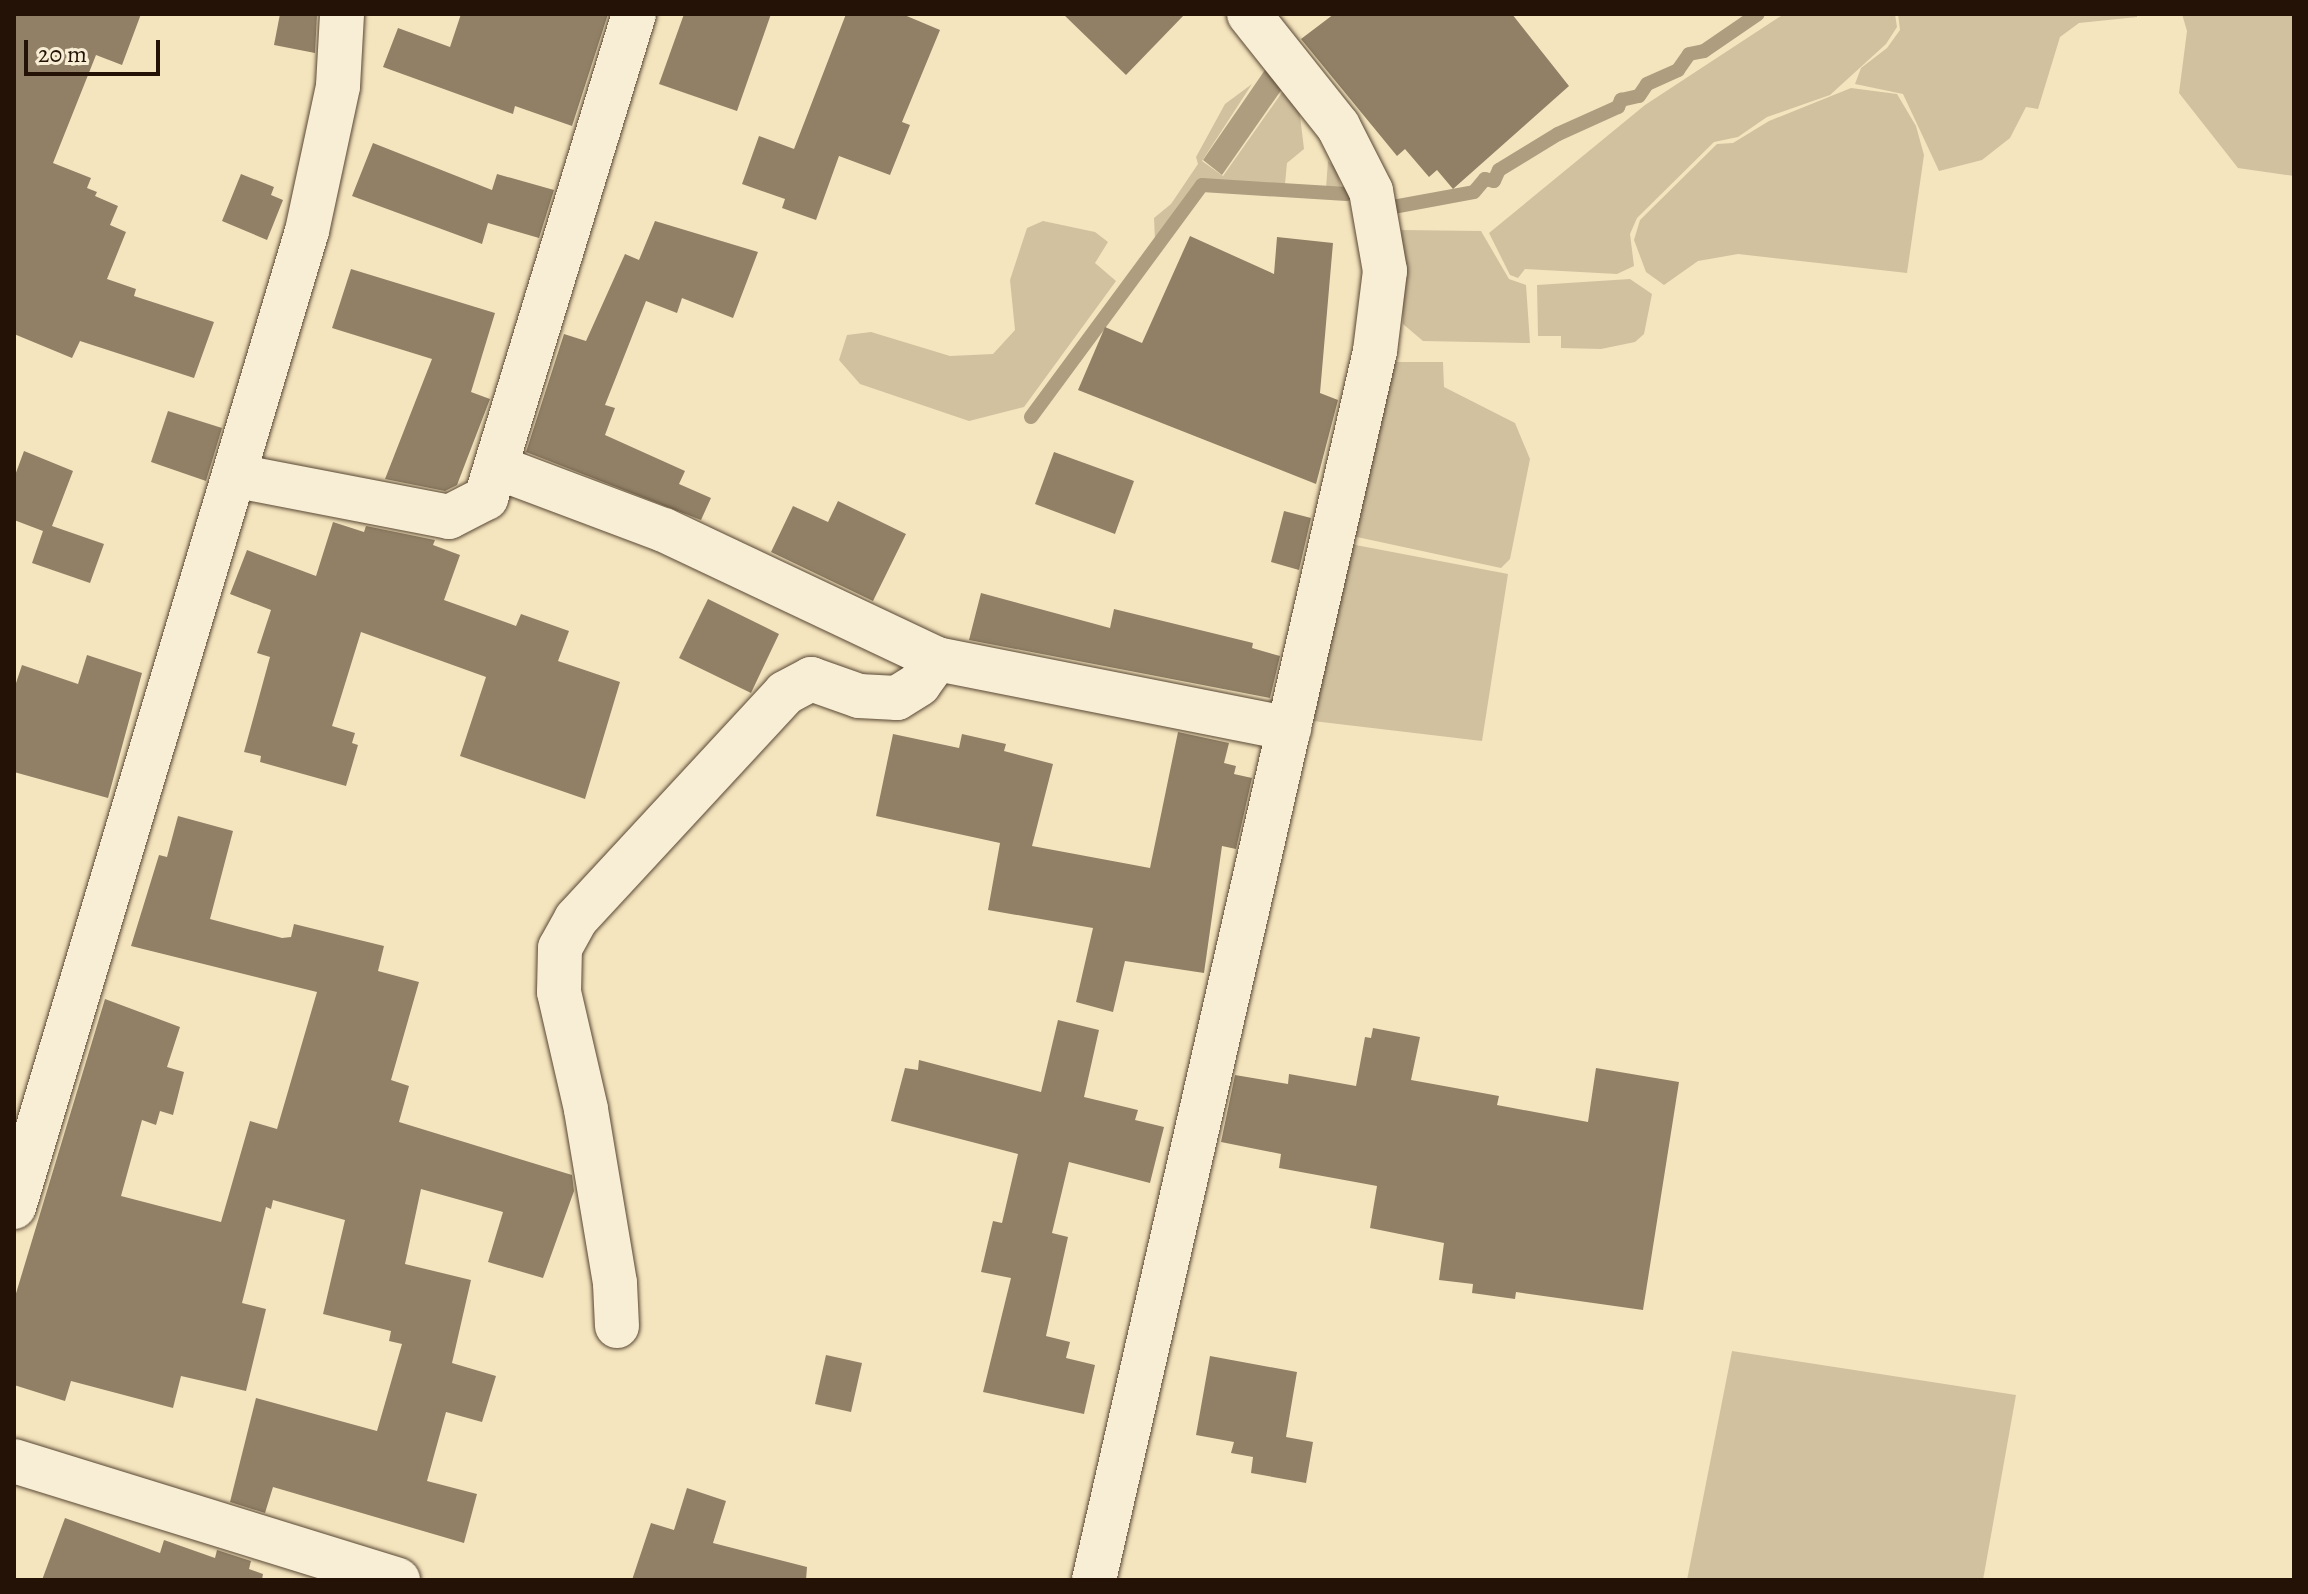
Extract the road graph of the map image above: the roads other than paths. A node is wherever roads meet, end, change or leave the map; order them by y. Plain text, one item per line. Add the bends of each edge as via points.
1 (342, 14) edge
2 (634, 14) edge
3 (1249, 14) edge
4 (496, 467) junction
5 (237, 476) junction
6 (937, 659) junction
7 (1289, 729) junction
8 (14, 1207) edge
9 (617, 1326) dead end
10 (14, 1461) edge
11 (398, 1580) edge
12 (1094, 1580) edge

1 - 5 street via 338,86 307,231
2 - 4 street
3 - 7 street via 1338,126 1371,191 1385,271 1375,351
4 - 5 street via 486,498 449,517
4 - 6 street via 692,542
5 - 8 street
6 - 7 street
6 - 9 street via 919,684 897,698 859,696 811,679 785,693 576,919 560,948 559,992 586,1109 615,1283
7 - 12 street
10 - 11 street

